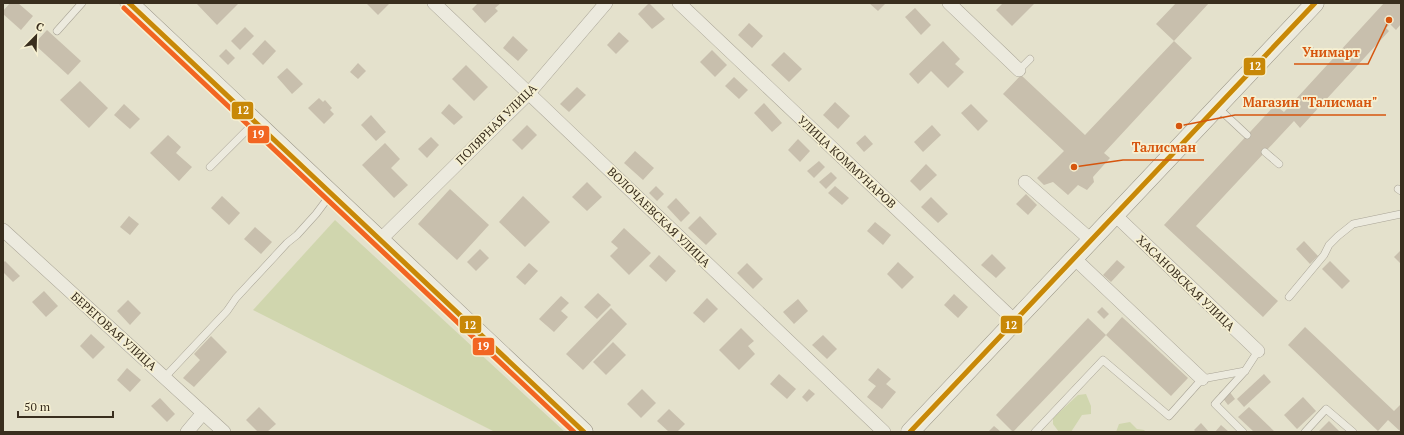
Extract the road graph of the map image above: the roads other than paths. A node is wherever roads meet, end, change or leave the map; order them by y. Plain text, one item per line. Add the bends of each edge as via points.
1 (82, 3) edge
2 (129, 3) edge
3 (434, 3) edge
4 (606, 3) edge
5 (679, 3) edge
6 (949, 3) edge
7 (1308, 5) edge
8 (57, 31) dead end
9 (1030, 59) dead end
10 (1019, 70) joint
11 (528, 93) junction
12 (1217, 107) junction
13 (255, 122) junction
14 (1247, 135) dead end
15 (1265, 152) dead end
16 (1279, 164) dead end
17 (210, 167) dead end
18 (1025, 182) dead end
19 (331, 194) junction
20 (1401, 214) edge
21 (1115, 215) junction
22 (3, 230) edge
23 (380, 240) junction
24 (1091, 240) junction
25 (1074, 258) junction
26 (1289, 297) dead end
27 (1015, 321) junction
28 (1258, 351) joint
29 (1245, 370) junction
30 (165, 377) junction
31 (1202, 379) junction
32 (203, 413) junction
33 (188, 432) edge
34 (224, 432) edge
35 (584, 432) edge
36 (884, 432) edge
37 (910, 432) edge
38 (1035, 432) edge
39 (1243, 432) edge
40 (1305, 432) edge
41 (1353, 432) edge

1 - 8 lane
2 - 13 street
3 - 11 street, ВОЛОЧАЕВСКАЯ УЛИЦА
4 - 11 street, ПОЛЯРНАЯ УЛИЦА
5 - 27 street, УЛИЦА КОММУНАРОВ
6 - 10 street
7 - 12 street
9 - 10 lane
11 - 23 street, ПОЛЯРНАЯ УЛИЦА
11 - 36 street, ВОЛОЧАЕВСКАЯ УЛИЦА
12 - 14 lane
12 - 21 street
13 - 17 lane
13 - 19 street
15 - 16 lane
18 - 24 street
19 - 23 street
19 - 30 lane via 297,235
20 - 26 lane via 1353,224 1329,246
21 - 24 street
21 - 28 street, ХАСАНОВСКАЯ УЛИЦА
22 - 30 street, БЕРЕГОВАЯ УЛИЦА
23 - 35 street
24 - 25 street
25 - 27 street
25 - 31 street
27 - 37 street
28 - 29 lane
29 - 31 lane
29 - 39 lane via 1216,404
30 - 32 street, БЕРЕГОВАЯ УЛИЦА
31 - 38 lane via 1169,416 1103,360
32 - 33 street
32 - 34 street, БЕРЕГОВАЯ УЛИЦА
40 - 41 lane via 1326,409

